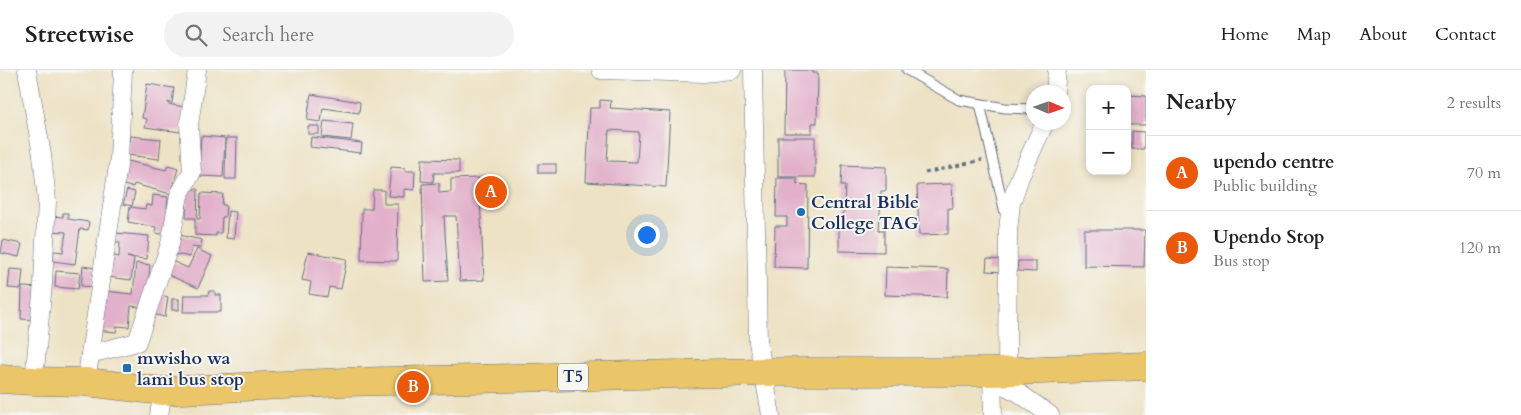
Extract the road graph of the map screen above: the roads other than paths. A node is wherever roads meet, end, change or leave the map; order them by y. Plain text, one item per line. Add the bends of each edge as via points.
1 (123, 70) edge
2 (197, 70) edge
3 (601, 70) edge
4 (732, 70) edge
5 (753, 70) edge
6 (907, 70) edge
7 (1058, 70) edge
8 (29, 73) edge
9 (1056, 85) edge
10 (980, 104) junction
11 (1026, 109) edge
12 (1041, 130) edge
13 (1009, 228) junction
14 (90, 354) junction
15 (1146, 366) edge
16 (762, 372) junction
17 (997, 374) junction
18 (0, 379) edge
19 (34, 381) junction
20 (86, 382) junction
21 (161, 403) edge
22 (771, 415) edge
23 (993, 415) edge
24 (1050, 415) edge

1 - 14 street via 119,159
2 - 14 street via 189,125 192,172 179,195 170,244 137,342
3 - 4 street via 704,73
5 - 16 street via 758,342
6 - 10 lane via 959,100
7 - 9 street
8 - 19 street via 47,208
10 - 11 lane
10 - 13 lane
12 - 13 street via 1014,192
13 - 17 street
14 - 20 street
15 - 17 highway, T5
16 - 17 highway, T5
16 - 21 highway, T5 via 344,382
16 - 22 street
17 - 23 street
17 - 24 street
18 - 19 highway, T5
19 - 20 highway, T5
20 - 21 highway, T5

